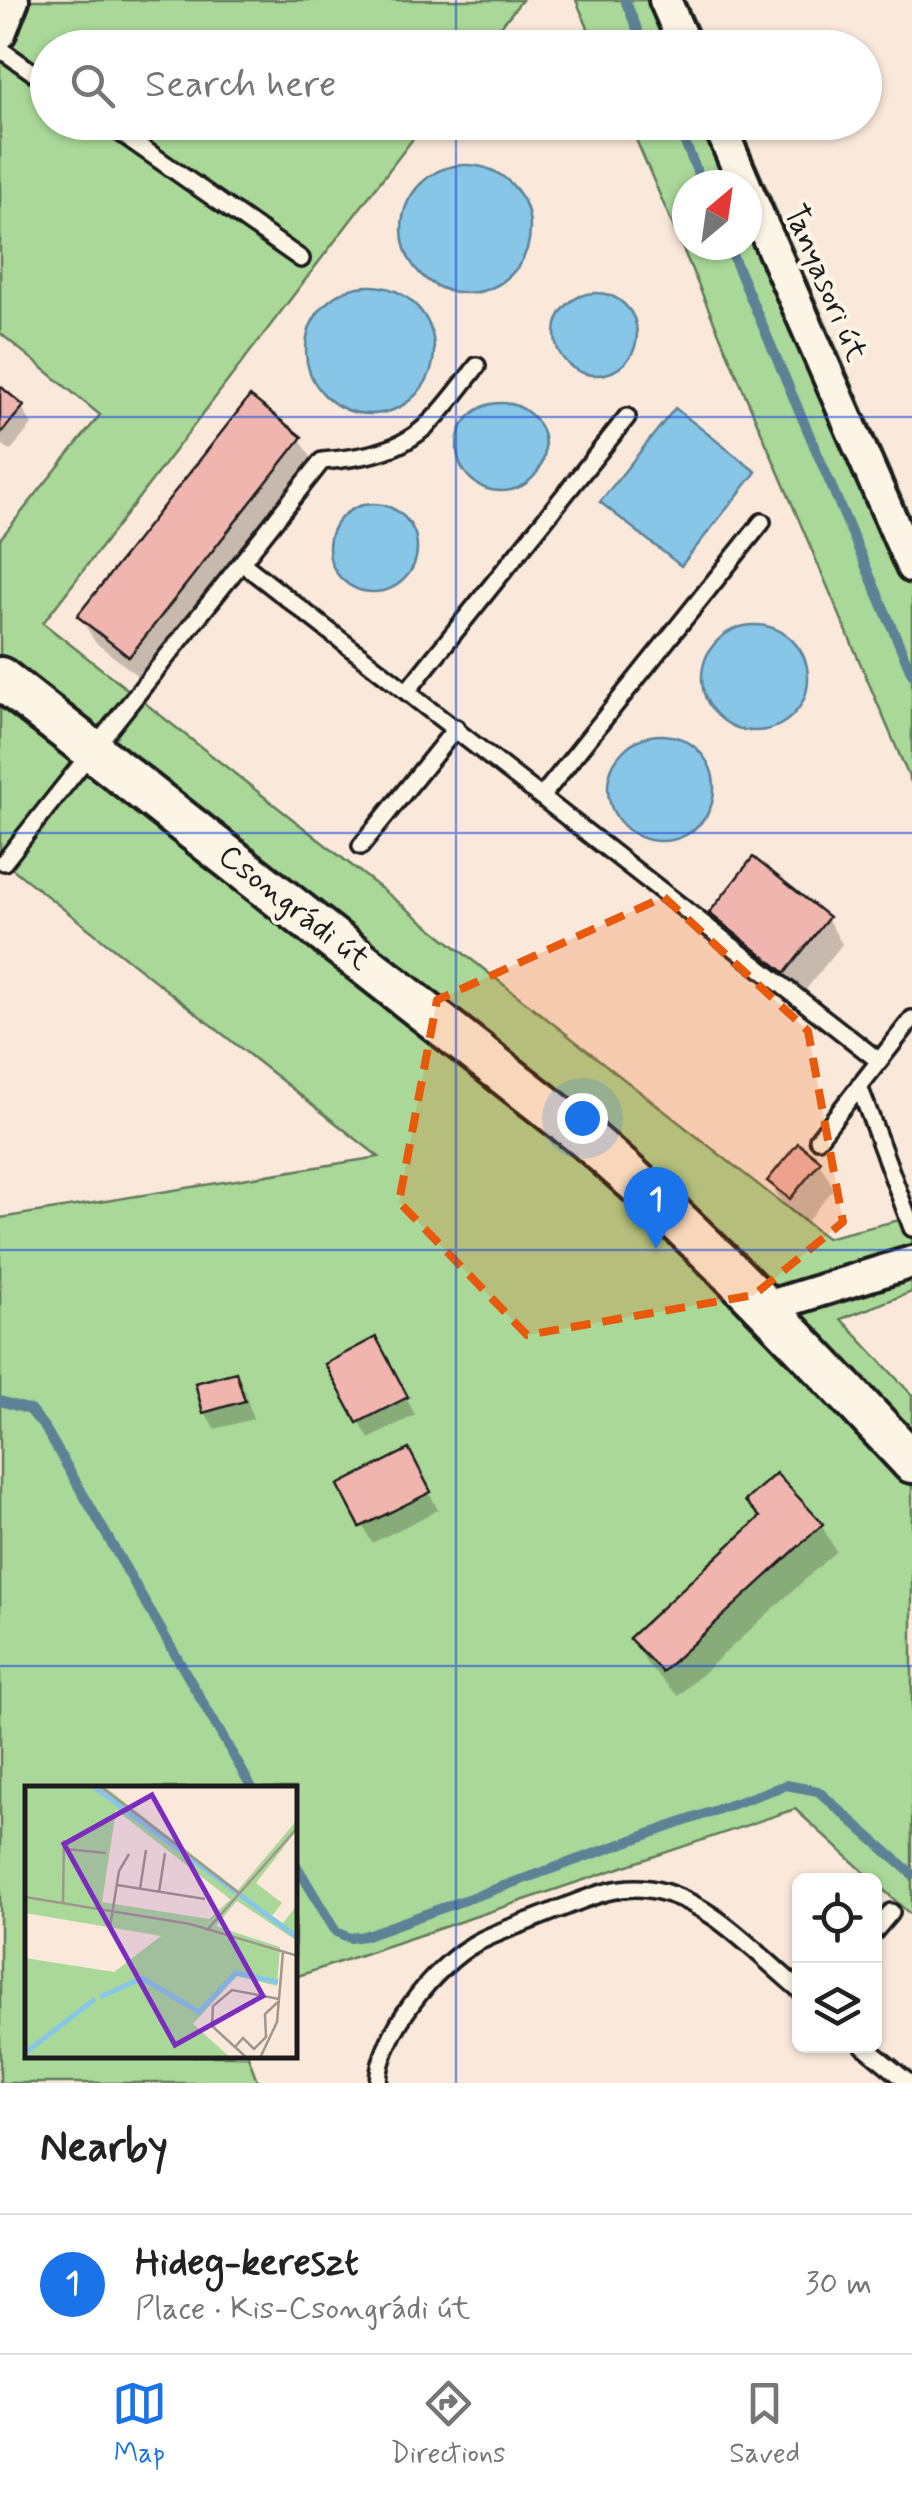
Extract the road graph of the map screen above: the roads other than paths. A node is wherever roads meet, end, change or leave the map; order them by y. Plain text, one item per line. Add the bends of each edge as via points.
1 (13, 0) edge
2 (665, 0) edge
3 (678, 30) edge
4 (0, 33) edge
5 (0, 50) edge
6 (30, 70) edge
7 (131, 140) edge
8 (726, 140) edge
9 (738, 170) edge
10 (762, 225) edge
11 (301, 259) dead end
12 (478, 366) dead end
13 (627, 416) dead end
14 (762, 522) dead end
15 (242, 562) junction
16 (912, 568) edge
17 (0, 678) edge
18 (408, 690) junction
19 (456, 728) junction
20 (92, 750) junction
21 (542, 796) junction
22 (361, 846) dead end
23 (4, 862) dead end
24 (912, 1019) edge
25 (879, 1062) junction
26 (859, 1086) junction
27 (818, 1139) dead end
28 (912, 1228) edge
29 (912, 1262) edge
30 (767, 1308) junction
31 (912, 1462) edge
32 (891, 1912) dead end
33 (882, 1923) edge
34 (792, 1983) edge
35 (872, 2053) edge
36 (378, 2083) edge
37 (908, 2083) edge

1 - 4 street
2 - 3 street
5 - 6 lane
7 - 11 lane
8 - 9 street, Tanyasori út
10 - 16 street, Tanyasori út
12 - 15 lane via 421,434 376,454 322,462
13 - 18 lane
14 - 21 lane
15 - 18 lane
15 - 20 lane
17 - 20 main road, Csongrádi út
18 - 19 lane
19 - 21 lane
19 - 22 lane
20 - 23 lane
20 - 30 main road, Csongrádi út via 586,1138
21 - 25 lane
24 - 25 lane
25 - 26 lane
26 - 27 lane
26 - 28 lane
29 - 30 street
30 - 31 main road, Csongrádi út
32 - 33 lane
34 - 36 lane via 688,1900 613,1888 476,1942 447,1963 392,2036
35 - 37 lane

